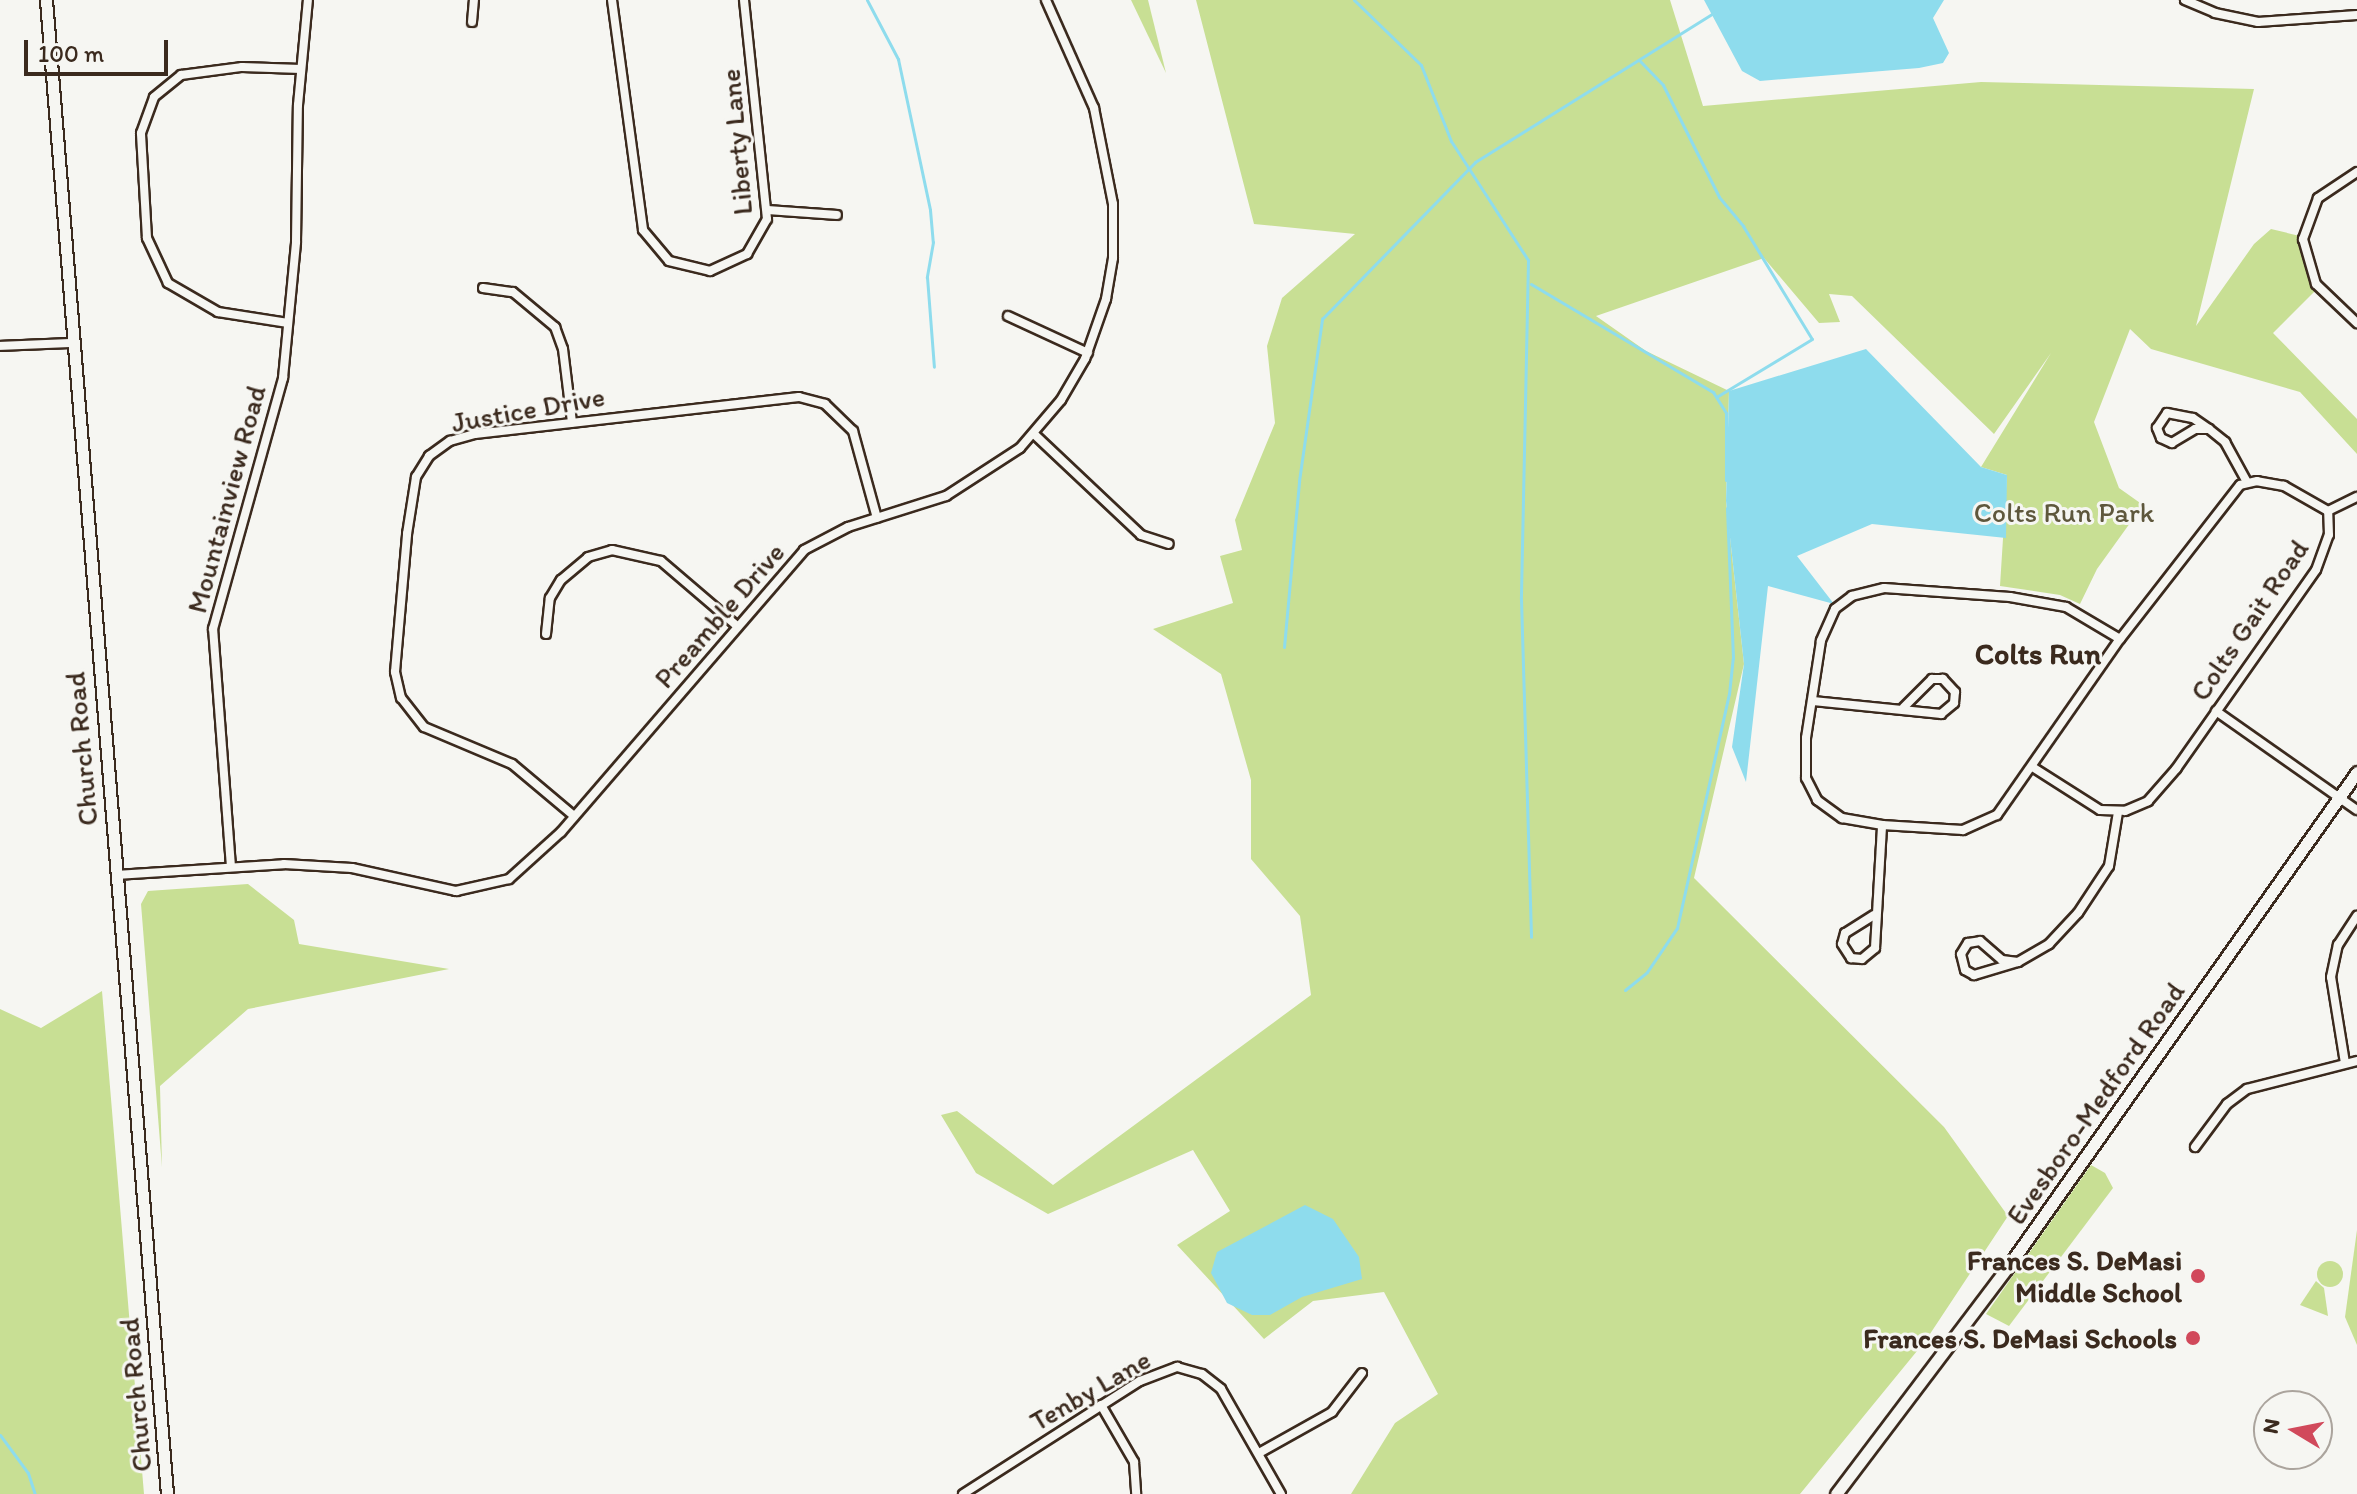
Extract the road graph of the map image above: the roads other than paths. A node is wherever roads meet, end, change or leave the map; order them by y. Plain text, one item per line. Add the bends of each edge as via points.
1 (46, 0) edge
2 (308, 0) edge
3 (474, 0) edge
4 (612, 0) edge
5 (744, 0) edge
6 (1046, 0) edge
7 (2185, 0) edge
8 (2357, 15) edge
9 (472, 22) dead end
10 (301, 69) junction
11 (2357, 172) edge
12 (768, 210) junction
13 (837, 215) dead end
14 (483, 288) dead end
15 (1008, 316) dead end
16 (288, 323) junction
17 (2357, 323) edge
18 (72, 343) junction
19 (0, 346) edge
20 (1088, 353) junction
21 (572, 422) junction
22 (2209, 429) junction
23 (1034, 434) junction
24 (2247, 482) junction
25 (2357, 497) edge
26 (2328, 511) junction
27 (877, 518) junction
28 (1169, 544) dead end
29 (737, 626) junction
30 (546, 634) dead end
31 (2120, 639) junction
32 (1813, 701) junction
33 (1904, 707) junction
34 (2216, 711) junction
35 (2034, 768) junction
36 (2357, 772) edge
37 (2338, 797) junction
38 (2357, 810) edge
39 (2118, 812) junction
40 (574, 816) junction
41 (1882, 825) junction
42 (231, 867) junction
43 (116, 875) junction
44 (1874, 915) junction
45 (2357, 916) edge
46 (2018, 962) junction
47 (2357, 1061) edge
48 (2345, 1063) junction
49 (2195, 1147) dead end
50 (1362, 1373) dead end
51 (1101, 1405) junction
52 (1259, 1453) junction
53 (167, 1494) edge
54 (963, 1494) edge
55 (1136, 1494) edge
56 (1281, 1494) edge
57 (1836, 1494) edge

1 - 18 main road, Church Road
2 - 10 street, Mountainview Road
3 - 9 street
4 - 12 street, Liberty Lane via 637,202 649,242 682,268 723,268 756,244
5 - 12 street, Liberty Lane
6 - 20 street, Preamble Drive via 1094,108 1113,204 1112,268
7 - 8 street via 2258,22
10 - 16 street, Mountainview Road
10 - 16 street via 242,67 181,75 154,97 141,133 147,238 168,283 218,312
11 - 17 street via 2318,198 2303,239 2316,284
12 - 13 street
14 - 21 street via 513,292 555,327
15 - 20 street
16 - 42 street, Mountainview Road via 273,423 213,629
18 - 19 street
18 - 43 main road, Church Road
20 - 23 street, Preamble Drive
21 - 27 street, Justice Drive via 770,398 812,399 836,411 853,431
21 - 40 street, Justice Drive via 462,437 429,456 416,477 411,504 395,672 406,709 424,727 512,764
22 - 22 street via 2179,411 2162,416 2157,428 2161,438 2172,443 2195,429
22 - 24 street via 2230,449
23 - 27 street, Preamble Drive via 962,488
23 - 28 street via 1141,535
24 - 26 street, Colts Gait Road via 2284,486
24 - 31 street via 2228,497
25 - 26 street
26 - 34 street, Colts Gait Road via 2329,535 2316,570
27 - 29 street, Preamble Drive via 804,550
29 - 30 street via 661,561 612,550 588,557 561,580 550,598
29 - 40 street, Preamble Drive
31 - 32 street via 2053,603 1872,590 1843,601 1829,618
31 - 35 street
32 - 33 street
32 - 41 street via 1805,752 1810,790 1842,818
33 - 33 street via 1941,714 1951,708 1955,692 1943,679 1932,679
34 - 37 street
34 - 39 street, Colts Gait Road via 2158,791
35 - 39 street via 2088,806
35 - 41 street via 2006,806 1979,827
36 - 37 main road, Evesboro-Medford Road
37 - 38 street
37 - 57 main road, Evesboro-Medford Road via 2091,1152
39 - 46 street via 2114,854 2095,889 2059,935
40 - 42 street, Preamble Drive via 523,869 475,890 439,889 336,866
41 - 44 street
42 - 43 street, Preamble Drive
43 - 53 main road, Church Road
44 - 44 street via 1875,948 1862,959 1851,958 1842,944 1845,933
45 - 48 street via 2338,945 2331,977
46 - 46 street via 2002,960 1980,941 1968,943 1961,954 1962,965 1974,975
47 - 48 street
48 - 49 street via 2247,1089 2227,1104
50 - 52 street via 1332,1412
51 - 52 street, Tenby Lane via 1151,1374 1190,1369 1221,1389
51 - 54 street, Tenby Lane
51 - 55 street via 1134,1462
52 - 56 street, Tenby Lane

